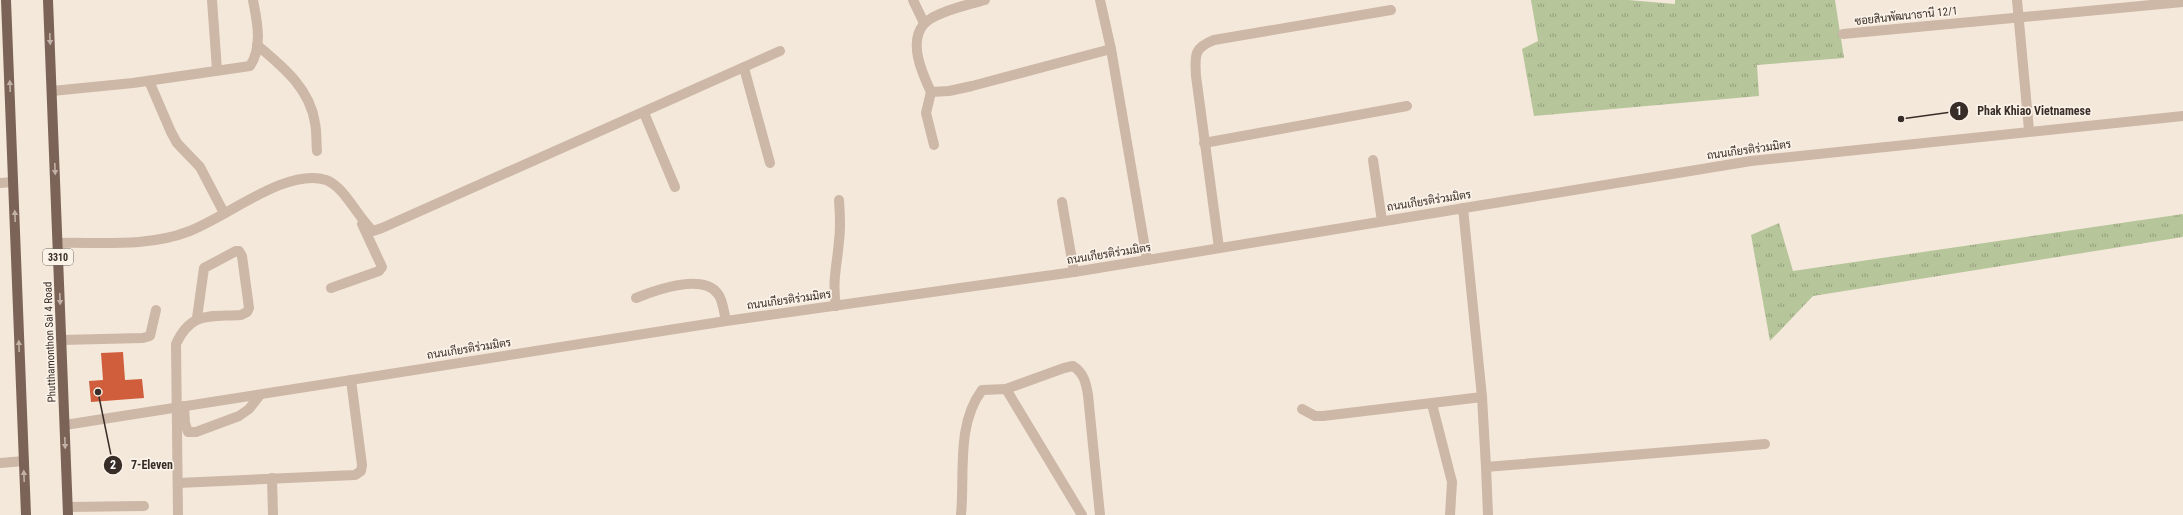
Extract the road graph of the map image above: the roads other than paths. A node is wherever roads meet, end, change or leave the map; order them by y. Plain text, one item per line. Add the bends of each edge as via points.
1 (6, 0) edge
2 (48, 0) edge
3 (212, 0) edge
4 (253, 0) edge
5 (913, 0) edge
6 (985, 0) edge
7 (1100, 0) edge
8 (2017, 0) edge
9 (2183, 2) edge
10 (1391, 10) dead end
11 (2019, 16) junction
12 (924, 23) junction
13 (1843, 34) dead end
14 (257, 45) junction
15 (1111, 49) junction
16 (780, 51) dead end
17 (744, 68) junction
18 (217, 70) junction
19 (149, 81) junction
20 (52, 91) junction
21 (931, 92) junction
22 (1407, 106) dead end
23 (644, 112) junction
24 (2183, 116) edge
25 (2029, 130) junction
26 (1204, 143) junction
27 (934, 145) dead end
28 (317, 151) dead end
29 (1373, 160) dead end
30 (770, 163) dead end
31 (13, 182) junction
32 (0, 183) edge
33 (675, 187) dead end
34 (839, 200) dead end
35 (1062, 202) dead end
36 (1463, 208) junction
37 (224, 213) junction
38 (357, 213) junction
39 (1382, 221) junction
40 (58, 243) junction
41 (1219, 248) junction
42 (1146, 260) junction
43 (1074, 272) junction
44 (331, 288) dead end
45 (636, 298) dead end
46 (836, 306) junction
47 (156, 310) dead end
48 (197, 318) junction
49 (726, 321) junction
50 (61, 340) junction
51 (351, 380) junction
52 (1006, 389) junction
53 (260, 395) junction
54 (1482, 397) junction
55 (1432, 404) junction
56 (180, 407) junction
57 (1302, 409) dead end
58 (65, 426) junction
59 (1765, 444) dead end
60 (24, 461) junction
61 (0, 463) edge
62 (1486, 467) junction
63 (272, 478) junction
64 (178, 483) junction
65 (144, 506) dead end
66 (68, 511) edge
67 (26, 515) edge
68 (178, 515) edge
69 (273, 515) edge
70 (961, 515) edge
71 (1082, 515) edge
72 (1100, 515) edge
73 (1450, 515) edge
74 (1488, 515) edge

31 -> 1 main road
2 -> 20 main road, Phutthamonthon Sai 4 Road / 3310
3 - 18 street
4 - 14 street via 258,27
5 - 12 street
6 - 12 street via 939,15
7 - 15 street
8 - 11 street
9 - 11 street, ซอยสินพัฒนาธานี 12/1
10 - 26 street via 1214,40 1204,44 1198,49 1195,59
11 - 13 street, ซอยสินพัฒนาธานี 12/1
11 - 25 street
12 - 21 street via 917,37 917,54
14 - 18 street via 256,57 250,66
14 - 28 street via 288,72 306,95 315,122
15 - 21 street via 972,86
15 - 42 street
16 - 17 street
17 - 23 street
17 - 30 street
18 - 19 street
19 - 20 street
19 - 37 street via 170,132 200,167
20 -> 40 main road, Phutthamonthon Sai 4 Road / 3310
21 - 27 street via 926,113
22 - 26 street
23 - 33 street
23 - 38 street via 382,228 373,230
24 - 25 street, ถนนเกียรติร่วมมิตร
25 - 36 street, ถนนเกียรติร่วมมิตร via 1750,161
26 - 41 street
29 - 39 street
31 - 32 street
60 -> 31 main road
34 - 46 street via 841,223 833,286
35 - 43 street
36 - 39 street, ถนนเกียรติร่วมมิตร
36 - 54 street
37 - 38 street via 279,185 297,178 313,176 328,181 340,190
37 - 40 street via 188,232 169,238
38 - 44 street via 382,267 379,271
39 - 41 street, ถนนเกียรติร่วมมิตร
40 -> 50 main road, Phutthamonthon Sai 4 Road / 3310
41 - 42 street, ถนนเกียรติร่วมมิตร
42 - 43 street, ถนนเกียรติร่วมมิตร
43 - 46 street, ถนนเกียรติร่วมมิตร
45 - 49 street via 654,290 705,283 720,295
46 - 49 street, ถนนเกียรติร่วมมิตร
47 - 50 street via 150,336
48 - 48 street via 204,268 239,251 250,308 241,315
48 - 56 street via 182,332 176,344
49 - 51 street, ถนนเกียรติร่วมมิตร
50 - 58 main road, Phutthamonthon Sai 4 Road / 3310
51 - 53 street, ถนนเกียรติร่วมมิตร
51 - 63 street via 361,471 355,475
52 - 70 street via 982,390 974,400 962,452 964,486
52 - 71 street
52 - 72 street via 1064,368 1072,366 1079,370 1088,395
53 - 56 street, ถนนเกียรติร่วมมิตร
53 - 56 street via 249,409 239,416 196,432 188,432
54 - 55 street
54 - 62 street
55 - 57 street via 1323,416 1315,416
55 - 73 street via 1452,482
56 - 58 street, ถนนเกียรติร่วมมิตร
56 - 64 street
58 -> 66 main road, Phutthamonthon Sai 4 Road / 3310
59 - 62 street
60 - 61 street
67 -> 60 main road
62 - 74 street
63 - 64 street
63 - 69 street
64 - 68 street
65 - 66 street

